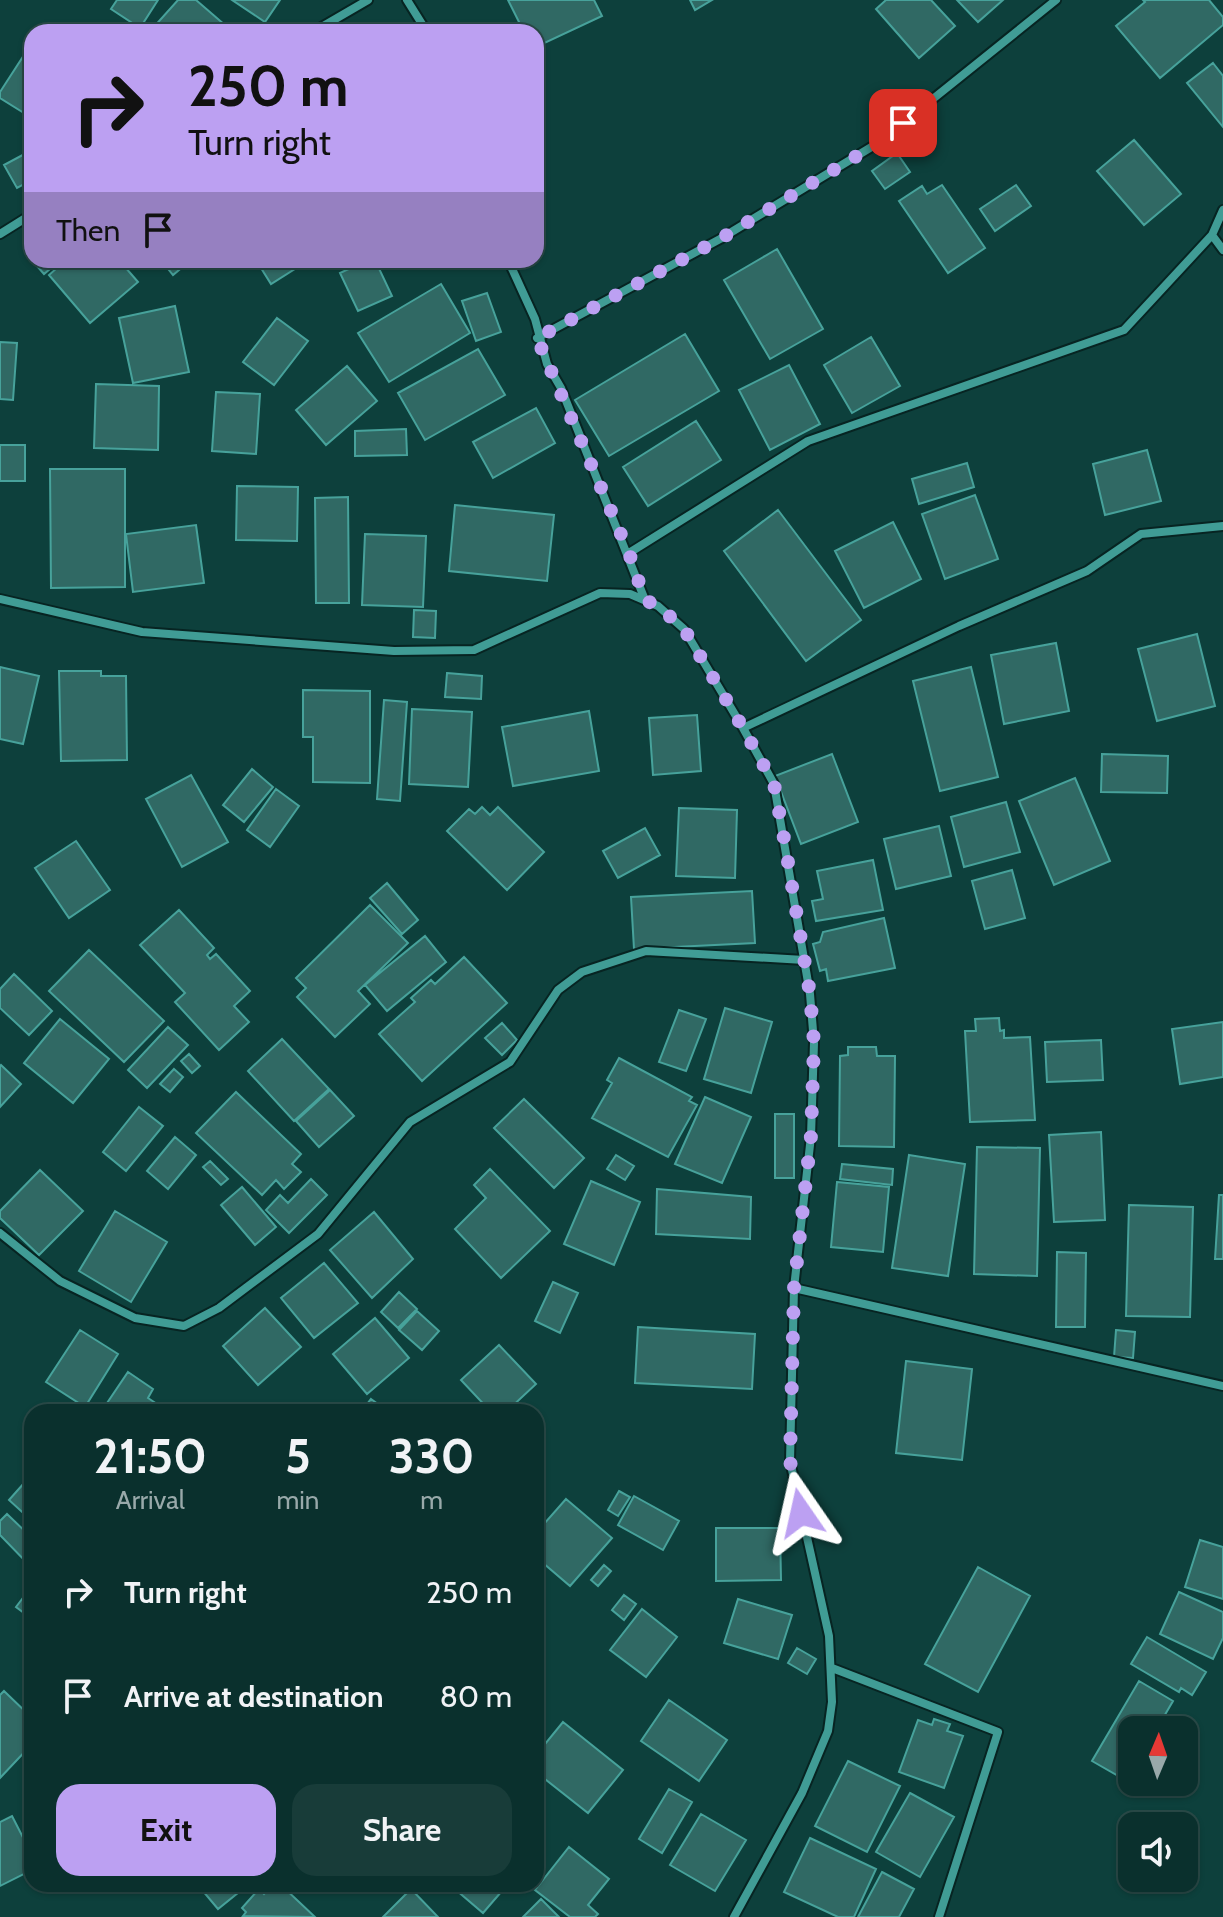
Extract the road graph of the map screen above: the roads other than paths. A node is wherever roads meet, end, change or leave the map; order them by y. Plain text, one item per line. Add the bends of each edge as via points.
1 (368, 0) edge
2 (407, 0) edge
3 (1056, 0) edge
4 (327, 24) edge
5 (422, 24) edge
6 (1223, 210) edge
7 (24, 219) edge
8 (0, 234) edge
9 (1212, 235) junction
10 (1223, 250) edge
11 (512, 268) edge
12 (537, 338) junction
13 (1223, 526) edge
14 (629, 553) junction
15 (0, 599) edge
16 (645, 600) junction
17 (743, 728) junction
18 (804, 960) junction
19 (0, 1233) edge
20 (794, 1288) junction
21 (1223, 1386) edge
22 (832, 1668) junction
23 (734, 1917) edge
24 (939, 1917) edge

1 - 4 street
2 - 5 street
3 - 12 street via 878,143 720,239
6 - 9 street
7 - 8 street
9 - 10 street
9 - 14 street via 1124,330 808,441
11 - 12 street via 535,319
12 - 14 street
13 - 17 street via 1141,534 1087,571
14 - 16 street
15 - 16 street via 142,632 394,651 474,650 600,593
16 - 17 street via 684,629
17 - 18 street via 774,784
18 - 19 street via 646,951 582,972 558,990 510,1062 410,1122 318,1234 219,1308 184,1326 135,1318 60,1281
18 - 20 street via 814,1043 811,1136
20 - 21 street
20 - 22 street via 790,1461
22 - 23 street via 828,1731 802,1793
22 - 24 street via 998,1732

